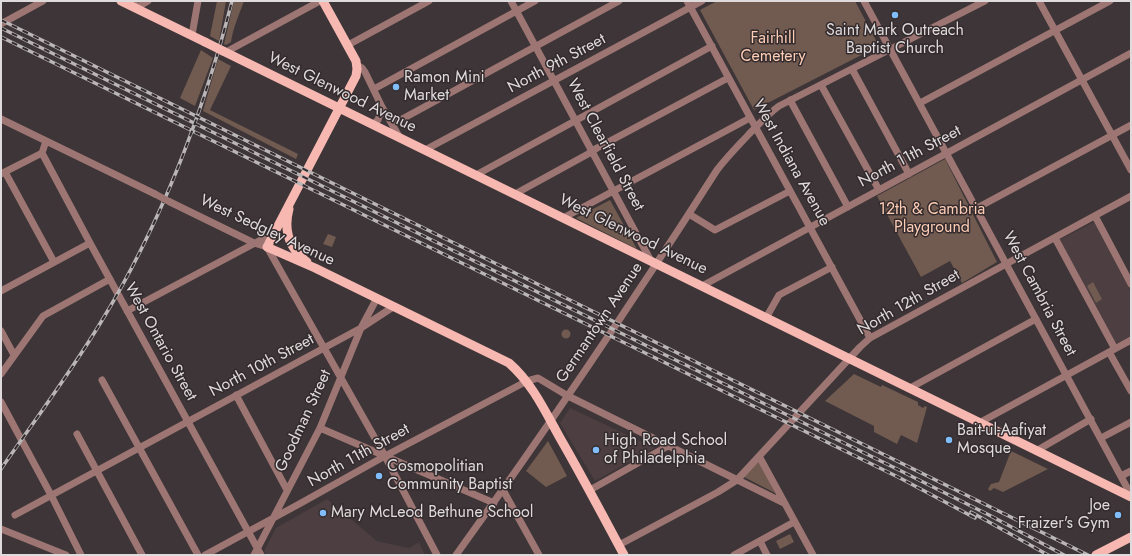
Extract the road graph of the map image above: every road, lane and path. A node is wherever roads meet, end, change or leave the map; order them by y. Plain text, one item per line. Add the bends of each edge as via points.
1 (43, 1) edge
2 (121, 1) edge
3 (148, 1) edge
4 (198, 1) edge
5 (320, 1) edge
6 (323, 1) edge
7 (429, 1) edge
8 (511, 1) edge
9 (535, 1) edge
10 (619, 1) edge
11 (702, 1) edge
12 (864, 1) edge
13 (985, 1) edge
14 (1039, 1) edge
15 (1110, 1) edge
16 (135, 4) edge
17 (688, 4) edge
18 (517, 11) junction
19 (1, 24) edge
20 (1055, 30) junction
21 (192, 35) junction
22 (348, 46) junction
23 (536, 46) junction
24 (712, 46) junction
25 (890, 49) junction
26 (225, 52) junction
27 (1131, 53) edge
28 (357, 65) junction
29 (852, 69) junction
30 (728, 78) junction
31 (1082, 80) junction
32 (554, 81) junction
33 (821, 84) junction
34 (374, 89) junction
35 (790, 100) junction
36 (920, 104) junction
37 (382, 107) junction
38 (338, 108) junction
39 (750, 118) junction
40 (1, 119) edge
41 (576, 120) junction
42 (373, 124) junction
43 (392, 124) junction
44 (1131, 125) edge
45 (755, 128) junction
46 (1112, 136) junction
47 (400, 138) junction
48 (46, 141) junction
49 (425, 150) junction
50 (593, 151) junction
51 (42, 153) junction
52 (947, 153) junction
53 (1131, 170) edge
54 (3, 173) edge
55 (909, 174) junction
56 (476, 175) junction
57 (613, 190) junction
58 (879, 190) junction
59 (790, 191) junction
60 (515, 194) junction
61 (1131, 196) edge
62 (292, 200) junction
63 (848, 207) junction
64 (976, 208) junction
65 (689, 214) junction
66 (1095, 216) junction
67 (564, 218) junction
68 (810, 228) junction
69 (274, 233) junction
70 (1055, 238) junction
71 (90, 243) junction
72 (254, 243) junction
73 (267, 247) junction
74 (54, 262) junction
75 (653, 262) junction
76 (1006, 264) junction
77 (832, 267) junction
78 (315, 268) junction
79 (110, 279) junction
80 (1131, 284) edge
81 (702, 286) junction
82 (1, 291) edge
83 (377, 298) junction
84 (393, 307) junction
85 (127, 311) junction
86 (766, 318) junction
87 (1036, 319) junction
88 (361, 328) junction
89 (1, 332) edge
90 (870, 338) junction
91 (1131, 340) edge
92 (324, 348) junction
93 (1112, 351) junction
94 (14, 355) junction
95 (850, 359) junction
96 (1, 374) edge
97 (1066, 374) junction
98 (340, 378) junction
99 (102, 380) dead end
100 (526, 381) junction
101 (910, 388) junction
102 (1131, 391) edge
103 (236, 396) junction
104 (568, 396) junction
105 (1, 402) edge
106 (1091, 419) junction
107 (551, 421) junction
108 (188, 422) junction
109 (979, 422) junction
110 (1131, 422) edge
111 (320, 428) junction
112 (77, 434) dead end
113 (1101, 438) junction
114 (668, 446) junction
115 (140, 448) junction
116 (1036, 450) junction
117 (385, 456) junction
118 (759, 456) junction
119 (97, 471) junction
120 (1131, 471) edge
121 (1121, 476) junction
122 (737, 480) junction
123 (287, 490) junction
124 (503, 490) junction
125 (590, 490) junction
126 (51, 495) junction
127 (1131, 496) edge
128 (494, 503) junction
129 (784, 503) junction
130 (15, 515) dead end
131 (273, 519) junction
132 (794, 522) junction
133 (1, 529) edge
134 (248, 532) junction
135 (1131, 537) edge
136 (760, 541) junction
137 (619, 545) junction
138 (257, 553) edge
139 (66, 555) edge
140 (81, 555) edge
141 (142, 555) edge
142 (198, 555) edge
143 (205, 555) edge
144 (437, 555) edge
145 (456, 555) edge
146 (539, 555) edge
147 (624, 555) edge
148 (734, 555) edge
149 (767, 555) edge
150 (812, 555) edge
151 (1096, 555) edge

1 - 19 street
2 - 16 main road, West Glenwood Avenue
3 - 16 street
4 - 21 street
5 - 26 street
6 - 22 main road
7 - 22 street
8 - 18 street, West Clearfield Street
9 - 18 street
10 - 23 street
11 - 17 street, North 9th Street
12 - 25 street, West Cambria Street
13 - 25 street, Germantown Avenue
14 - 20 street
15 - 20 street
16 - 21 main road, West Glenwood Avenue
17 - 24 street, West Indiana Avenue
17 - 32 street, North 9th Street
18 - 23 street, West Clearfield Street
18 - 34 street
20 - 31 street
20 - 36 street
21 - 26 main road, West Glenwood Avenue, bridge
22 - 28 main road
23 - 32 street, West Clearfield Street
23 - 43 street
24 - 30 street, West Indiana Avenue
24 - 41 street
25 - 29 street, Germantown Avenue
25 - 36 street, West Cambria Street
26 - 38 main road, West Glenwood Avenue
27 - 31 street, North 11th Street
28 - 34 street via 362,68
28 - 38 main road via 356,76
29 - 33 street, Germantown Avenue
29 - 55 street
30 - 39 street, West Indiana Avenue
30 - 50 street
31 - 46 street
31 - 52 street, North 11th Street
32 - 41 street, West Clearfield Street
32 - 49 street, North 9th Street
33 - 35 street, Germantown Avenue
33 - 58 street
34 - 37 street
35 - 45 street, Germantown Avenue via 772,110
35 - 63 street
36 - 52 street, West Cambria Street
37 - 42 street via 378,120
37 - 43 street
38 - 42 main road, West Glenwood Avenue
38 - 62 main road
39 - 45 street, West Indiana Avenue
39 - 57 street
40 - 48 street, West Sedgley Avenue
41 - 50 street, West Clearfield Street
41 - 56 street
42 - 47 main road, West Glenwood Avenue
43 - 47 street
44 - 46 street
45 - 59 street, West Indiana Avenue
45 - 65 street, Germantown Avenue via 722,164
46 - 53 street
46 - 64 street
47 - 49 main road, West Glenwood Avenue
48 - 51 street
48 - 72 street, West Sedgley Avenue, bridge
49 - 56 main road, West Glenwood Avenue
50 - 57 street, West Clearfield Street
50 - 60 street
51 - 54 street
51 - 71 street, West Ontario Street
52 - 55 street, North 11th Street
52 - 64 street, West Cambria Street
54 - 74 street
55 - 58 street, North 11th Street
56 - 60 main road, West Glenwood Avenue
57 - 67 street
57 - 75 street, West Clearfield Street
58 - 63 street, North 11th Street
59 - 65 street via 715,230
59 - 68 street, West Indiana Avenue
60 - 67 main road, West Glenwood Avenue
61 - 66 street, North 12th Street
62 - 69 main road
62 - 78 main road via 287,221 290,244
63 - 68 street, North 11th Street
64 - 76 street, West Cambria Street
65 - 75 street, Germantown Avenue
66 - 70 street, North 12th Street
66 - 80 street
67 - 75 main road, West Glenwood Avenue
68 - 77 street, West Indiana Avenue
68 - 81 street, North 11th Street
69 - 72 street
69 - 73 main road
70 - 76 street, North 12th Street
70 - 93 street
71 - 74 street
71 - 79 street, West Ontario Street
72 - 73 street, West Sedgley Avenue
72 - 85 street
73 - 78 main road, West Sedgley Avenue
73 - 92 street
74 - 82 street
75 - 81 main road, West Glenwood Avenue
75 - 104 street, Germantown Avenue
76 - 87 street, West Cambria Street
76 - 90 street, North 12th Street
77 - 86 street via 779,296
77 - 90 street, West Indiana Avenue
78 - 83 main road, West Sedgley Avenue
79 - 85 street, West Ontario Street
79 - 94 street via 43,316
81 - 86 main road, West Glenwood Avenue
83 - 84 main road, West Sedgley Avenue
83 - 88 street, Goodman Street
84 - 88 street, North 10th Street
84 - 100 main road, West Sedgley Avenue via 509,363
85 - 108 street, West Ontario Street
86 - 95 main road, West Glenwood Avenue
87 - 97 street, West Cambria Street
87 - 101 street
88 - 92 street, North 10th Street
88 - 98 street, Goodman Street
89 - 94 street
90 - 95 street, North 12th Street
91 - 93 street
92 - 98 street
92 - 103 street, North 10th Street
93 - 97 street
93 - 102 street
94 - 96 street
95 - 101 main road, West Glenwood Avenue
95 - 118 street, North 12th Street
97 - 106 street, West Cambria Street
97 - 109 street
98 - 111 street, Goodman Street
98 - 117 street
99 - 115 street
100 - 104 street via 538,378
100 - 107 main road
100 - 117 street, North 11th Street
101 - 109 main road, West Glenwood Avenue
103 - 108 street, North 10th Street
103 - 123 street
104 - 107 street, Germantown Avenue
104 - 114 street
105 - 126 street
106 - 113 street, West Cambria Street
106 - 116 street
107 - 124 street, Germantown Avenue
107 - 125 main road
108 - 115 street, North 10th Street
108 - 134 street, West Ontario Street
109 - 116 main road, West Glenwood Avenue
110 - 113 street
111 - 117 street
111 - 123 street, Goodman Street
112 - 119 street
113 - 121 street, West Cambria Street
114 - 122 street
114 - 125 street
115 - 119 street, North 10th Street
115 - 142 street
116 - 127 main road, West Glenwood Avenue
117 - 128 street
117 - 131 street, North 11th Street
117 - 144 street
118 - 122 street, North 12th Street
118 - 129 street
119 - 126 street, North 10th Street
119 - 141 street
120 - 121 street
121 - 127 street, West Cambria Street
122 - 129 street
122 - 137 street, North 12th Street
123 - 131 street, Goodman Street
124 - 128 street, Germantown Avenue
124 - 146 street
125 - 137 main road
126 - 130 street, North 10th Street
126 - 140 street
128 - 145 street, Germantown Avenue
129 - 132 street
131 - 134 street, North 11th Street
131 - 138 street, Goodman Street
132 - 136 street
132 - 150 street
133 - 139 street
134 - 138 street, West Ontario Street
134 - 143 street, North 11th Street
135 - 151 main road
136 - 148 street
136 - 149 street
137 - 147 main road

